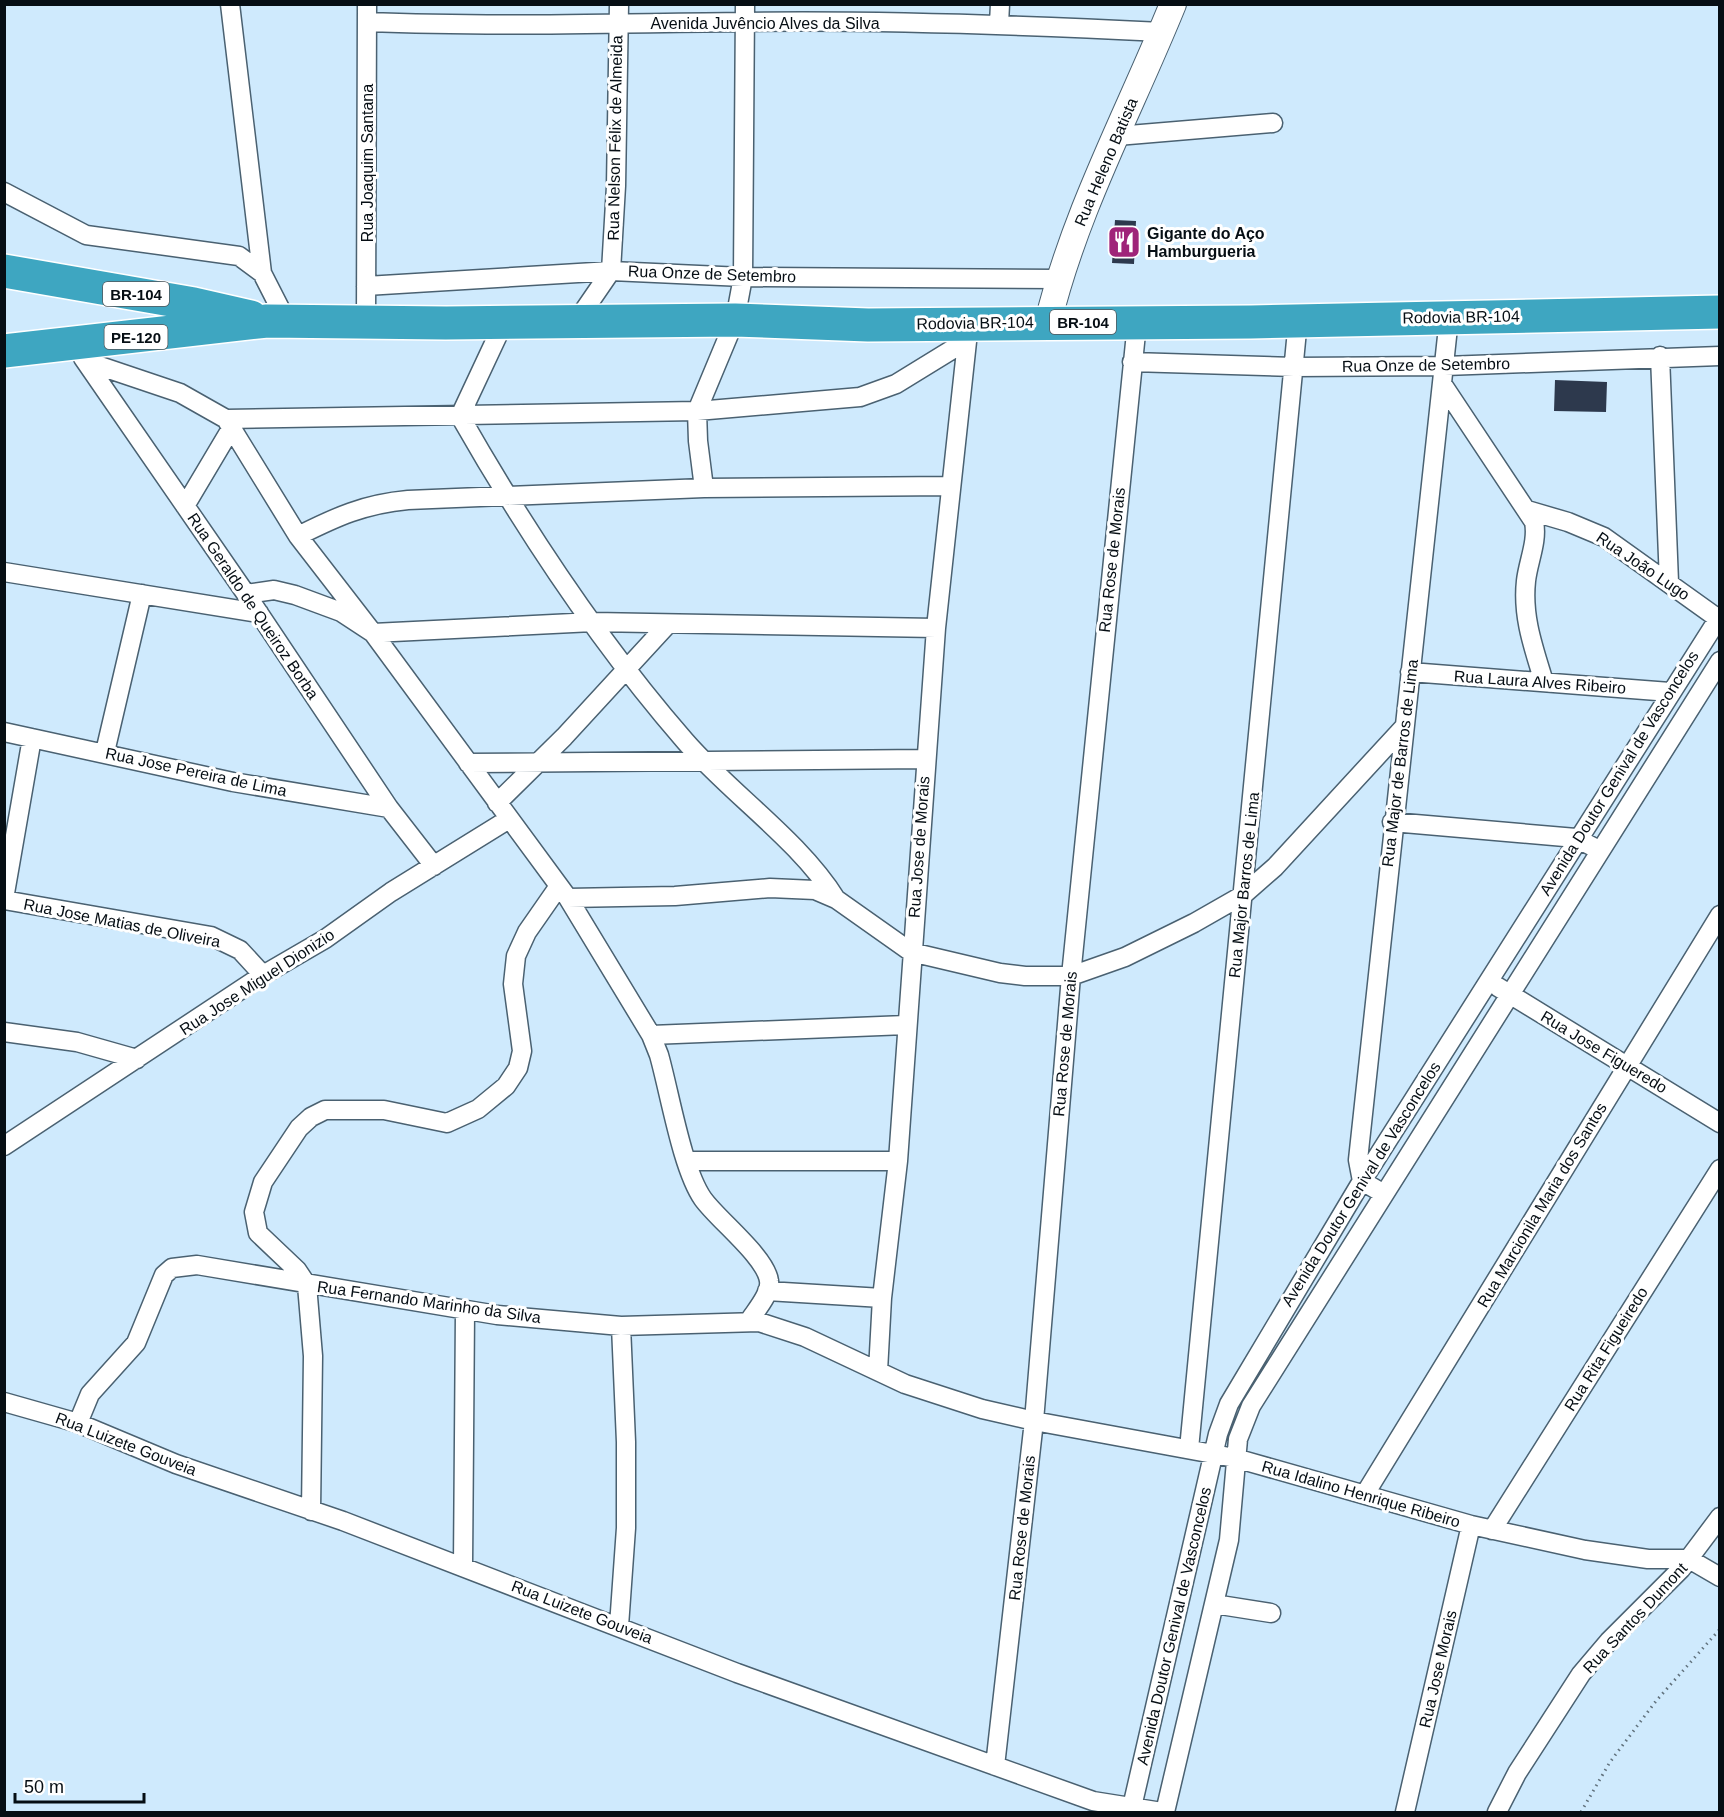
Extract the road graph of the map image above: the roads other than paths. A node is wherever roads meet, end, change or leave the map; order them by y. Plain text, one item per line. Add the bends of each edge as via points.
1 (230, 4) edge
2 (619, 4) edge
3 (1000, 4) edge
4 (1173, 4) edge
5 (367, 13) edge
6 (745, 13) edge
7 (875, 13) edge
8 (999, 24) junction
9 (618, 25) junction
10 (1162, 32) junction
11 (1273, 123) dead end
12 (1117, 136) junction
13 (4, 192) edge
14 (4, 271) edge
15 (611, 271) junction
16 (262, 273) junction
17 (743, 277) junction
18 (1059, 279) junction
19 (366, 286) junction
20 (1719, 312) edge
21 (1449, 318) junction
22 (735, 320) junction
23 (277, 321) junction
24 (1298, 321) junction
25 (366, 322) junction
26 (504, 322) junction
27 (576, 322) junction
28 (1048, 322) junction
29 (1137, 322) junction
30 (968, 332) junction
31 (4, 351) edge
32 (79, 353) junction
33 (1660, 356) junction
34 (1719, 356) edge
35 (1132, 362) junction
36 (1445, 366) junction
37 (1294, 367) junction
38 (1443, 385) junction
39 (697, 411) junction
40 (460, 416) junction
41 (229, 423) junction
42 (951, 486) junction
43 (704, 488) junction
44 (507, 497) junction
45 (184, 506) junction
46 (1527, 510) junction
47 (298, 537) junction
48 (4, 572) edge
49 (1669, 582) junction
50 (142, 594) junction
51 (246, 594) junction
52 (259, 613) junction
53 (1719, 618) edge
54 (593, 622) junction
55 (668, 624) junction
56 (936, 628) junction
57 (373, 633) junction
58 (1719, 661) edge
59 (625, 669) junction
60 (1410, 672) junction
61 (1544, 682) junction
62 (1670, 692) junction
63 (1403, 728) junction
64 (4, 732) edge
65 (32, 738) junction
66 (105, 752) junction
67 (926, 759) junction
68 (702, 760) junction
69 (468, 763) junction
70 (538, 763) junction
71 (497, 803) junction
72 (389, 808) junction
73 (509, 819) junction
74 (1392, 822) junction
75 (1576, 838) junction
76 (1599, 850) junction
77 (434, 866) junction
78 (564, 892) junction
79 (1243, 895) junction
80 (836, 898) junction
81 (4, 900) edge
82 (1719, 915) edge
83 (911, 952) junction
84 (263, 975) junction
85 (1071, 976) junction
86 (1489, 981) junction
87 (1508, 993) junction
88 (906, 1026) junction
89 (4, 1032) edge
90 (651, 1035) junction
91 (137, 1059) junction
92 (1627, 1065) junction
93 (1719, 1123) edge
94 (4, 1146) edge
95 (687, 1161) junction
96 (898, 1161) junction
97 (1719, 1169) edge
98 (1362, 1181) junction
99 (1384, 1194) junction
100 (307, 1285) junction
101 (767, 1291) junction
102 (882, 1298) junction
103 (465, 1311) junction
104 (749, 1321) junction
105 (621, 1326) junction
106 (878, 1371) junction
107 (4, 1402) edge
108 (1034, 1421) junction
109 (78, 1422) junction
110 (1189, 1449) junction
111 (1214, 1454) junction
112 (1235, 1458) junction
113 (1365, 1494) junction
114 (310, 1511) junction
115 (1719, 1516) edge
116 (1471, 1525) junction
117 (1492, 1530) junction
118 (1689, 1559) junction
119 (464, 1566) junction
120 (1719, 1577) edge
121 (1214, 1604) junction
122 (1271, 1613) dead end
123 (618, 1626) junction
124 (995, 1766) junction
125 (1132, 1807) junction
126 (1163, 1812) edge
127 (1405, 1812) edge
128 (1497, 1812) edge

1 - 16 street
2 - 9 street, Rua Nelson Félix de Almeida
3 - 8 street
4 - 10 street, Rua Heleno Batista
5 - 9 street, Avenida Juvêncio Alves da Silva via 509,27
5 - 19 street, Rua Joaquim Santana
6 - 7 street, Avenida Juvêncio Alves da Silva
6 - 9 street, Avenida Juvêncio Alves da Silva
6 - 17 street
7 - 8 street, Avenida Juvêncio Alves da Silva
8 - 10 street, Avenida Juvêncio Alves da Silva
9 - 15 street, Rua Nelson Félix de Almeida
10 - 12 street, Rua Heleno Batista
11 - 12 street
12 - 18 street, Rua Heleno Batista
13 - 16 street via 86,235 239,256
14 - 23 highway, BR-104
15 - 17 street, Rua Onze de Setembro
15 - 19 street, Rua Onze de Setembro
15 - 27 street
16 - 23 street
17 - 18 street, Rua Onze de Setembro
17 - 22 street
18 - 28 street, Rua Heleno Batista
19 - 25 street, Rua Joaquim Santana
20 - 21 highway, Rodovia BR-104 / BR-104
21 - 24 highway, Rodovia BR-104 / BR-104
21 - 36 street, Rua Major de Barros de Lima
22 - 27 highway, Rodovia BR-104 / BR-104
22 - 30 highway, Rodovia BR-104 / BR-104
22 - 39 street
23 - 25 highway, BR-104
23 - 32 highway, PE-120
24 - 29 highway, Rodovia BR-104 / BR-104
24 - 37 street, Rua Major Barros de Lima
25 - 26 highway, Rodovia BR-104 / BR-104
26 - 27 highway, Rodovia BR-104 / BR-104
26 - 40 street
28 - 29 highway, Rodovia BR-104 / BR-104
28 - 30 highway, Rodovia BR-104 / BR-104
29 - 35 street, Rua Rose de Morais
30 - 39 street via 896,384 860,397
30 - 42 street, Rua Jose de Morais
31 - 32 highway, PE-120
32 - 41 street via 180,393
32 - 45 street, Rua Geraldo de Queiroz Borba
33 - 34 street, Rua Onze de Setembro
33 - 36 street, Rua Onze de Setembro
33 - 49 street
35 - 37 street, Rua Onze de Setembro
35 - 85 street, Rua Rose de Morais
36 - 37 street, Rua Onze de Setembro
36 - 38 street, Rua Major de Barros de Lima
37 - 79 street, Rua Major Barros de Lima
38 - 46 street
38 - 60 street, Rua Major de Barros de Lima
39 - 40 street
39 - 43 street
40 - 41 street
40 - 44 street
41 - 45 street
41 - 47 street
42 - 43 street
42 - 56 street, Rua Jose de Morais
43 - 44 street
44 - 47 street via 377,502 340,515
44 - 54 street
45 - 51 street, Rua Geraldo de Queiroz Borba
46 - 49 street, Rua João Lugo via 1604,537
46 - 61 street via 1534,522 1535,535 1526,582 1526,619
47 - 57 street
48 - 50 street
49 - 53 street, Rua João Lugo
50 - 52 street
50 - 66 street
51 - 52 street, Rua Geraldo de Queiroz Borba
51 - 57 street via 274,590 296,595 340,612
52 - 72 street, Rua Geraldo de Queiroz Borba
53 - 62 street, Avenida Doutor Genival de Vasconcelos
54 - 55 street
54 - 57 street
54 - 59 street
55 - 56 street
55 - 59 street
56 - 67 street, Rua Jose de Morais
57 - 69 street
58 - 76 street, Avenida Doutor Genival de Vasconcelos
59 - 68 street
59 - 70 street
60 - 61 street, Rua Laura Alves Ribeiro
60 - 63 street, Rua Major de Barros de Lima
61 - 62 street, Rua Laura Alves Ribeiro
62 - 75 street, Avenida Doutor Genival de Vasconcelos
63 - 74 street, Rua Major de Barros de Lima
63 - 79 street via 1275,867
64 - 65 street, Rua Jose Pereira de Lima
65 - 66 street, Rua Jose Pereira de Lima
65 - 81 street
66 - 72 street, Rua Jose Pereira de Lima via 223,780
67 - 68 street
67 - 83 street, Rua Jose de Morais
68 - 70 street
68 - 80 street via 804,857
69 - 70 street
69 - 71 street
70 - 71 street
71 - 73 street
72 - 77 street, Rua Geraldo de Queiroz Borba
73 - 77 street, Rua Jose Miguel Dionizio
73 - 78 street
74 - 75 street
74 - 98 street, Rua Major de Barros de Lima via 1358,1161
75 - 76 street
75 - 86 street, Avenida Doutor Genival de Vasconcelos
76 - 87 street, Avenida Doutor Genival de Vasconcelos
77 - 84 street, Rua Jose Miguel Dionizio
78 - 80 street via 675,896 788,888 815,890
78 - 90 street
78 - 100 street via 527,932 516,956 513,984 522,1051 518,1068 506,1086 478,1109 447,1123 384,1110 325,1110 299,1128 273,1164 255,1205 256,1228
79 - 85 street via 1125,957
79 - 110 street, Rua Major Barros de Lima
80 - 83 street
81 - 84 street, Rua Jose Matias de Oliveira via 211,936 240,950
82 - 92 street, Rua Marcionila Maria dos Santos
83 - 85 street via 1008,974
83 - 88 street, Rua Jose de Morais
84 - 91 street, Rua Jose Miguel Dionizio
85 - 108 street, Rua Rose de Morais
86 - 87 street, Rua Jose Figueredo
86 - 98 street, Avenida Doutor Genival de Vasconcelos
87 - 92 street, Rua Jose Figueredo
87 - 99 street, Avenida Doutor Genival de Vasconcelos
88 - 90 street
88 - 96 street, Rua Jose de Morais
89 - 91 street via 77,1042
90 - 95 street
91 - 94 street, Rua Jose Miguel Dionizio
92 - 93 street, Rua Jose Figueredo
92 - 113 street, Rua Marcionila Maria dos Santos
95 - 96 street
95 - 101 street via 703,1199 766,1273
96 - 102 street, Rua Jose de Morais
97 - 117 street, Rua Rita Figueiredo
98 - 99 street
98 - 111 street, Avenida Doutor Genival de Vasconcelos via 1236,1389 1222,1418
99 - 112 street, Avenida Doutor Genival de Vasconcelos via 1251,1406 1240,1431
100 - 103 street, Rua Fernando Marinho da Silva
100 - 109 street, Rua Fernando Marinho da Silva via 197,1264 172,1268 157,1286 136,1343 90,1394
100 - 114 street via 313,1356
101 - 102 street
101 - 104 street
102 - 106 street, Rua Jose de Morais
103 - 105 street, Rua Fernando Marinho da Silva
103 - 119 street
104 - 105 street, Rua Fernando Marinho da Silva
104 - 106 street, Rua Fernando Marinho da Silva via 787,1329
105 - 123 street via 626,1528
106 - 108 street, Rua Fernando Marinho da Silva via 940,1397
107 - 109 street, Rua Luizete Gouveia
108 - 110 street, Rua Idalino Henrique Ribeiro
108 - 124 street, Rua Rose de Morais
109 - 114 street, Rua Luizete Gouveia via 176,1464
110 - 111 street, Rua Idalino Henrique Ribeiro
111 - 112 street, Rua Idalino Henrique Ribeiro
111 - 125 street, Avenida Doutor Genival de Vasconcelos
112 - 113 street, Rua Idalino Henrique Ribeiro
112 - 121 street, Avenida Doutor Genival de Vasconcelos via 1233,1513
113 - 116 street, Rua Idalino Henrique Ribeiro
114 - 119 street, Rua Luizete Gouveia
115 - 118 street, Rua Santos Dumont
116 - 117 street, Rua Idalino Henrique Ribeiro
116 - 127 street, Rua Jose Morais
117 - 118 street, Rua Idalino Henrique Ribeiro via 1585,1550 1647,1559
118 - 120 street
118 - 128 street, Rua Santos Dumont via 1581,1674 1517,1773
119 - 123 street, Rua Luizete Gouveia
121 - 122 street
121 - 126 street, Avenida Doutor Genival de Vasconcelos
123 - 124 street, Rua Luizete Gouveia
124 - 125 street, Rua Luizete Gouveia via 1102,1804
125 - 126 street, Rua Luizete Gouveia

